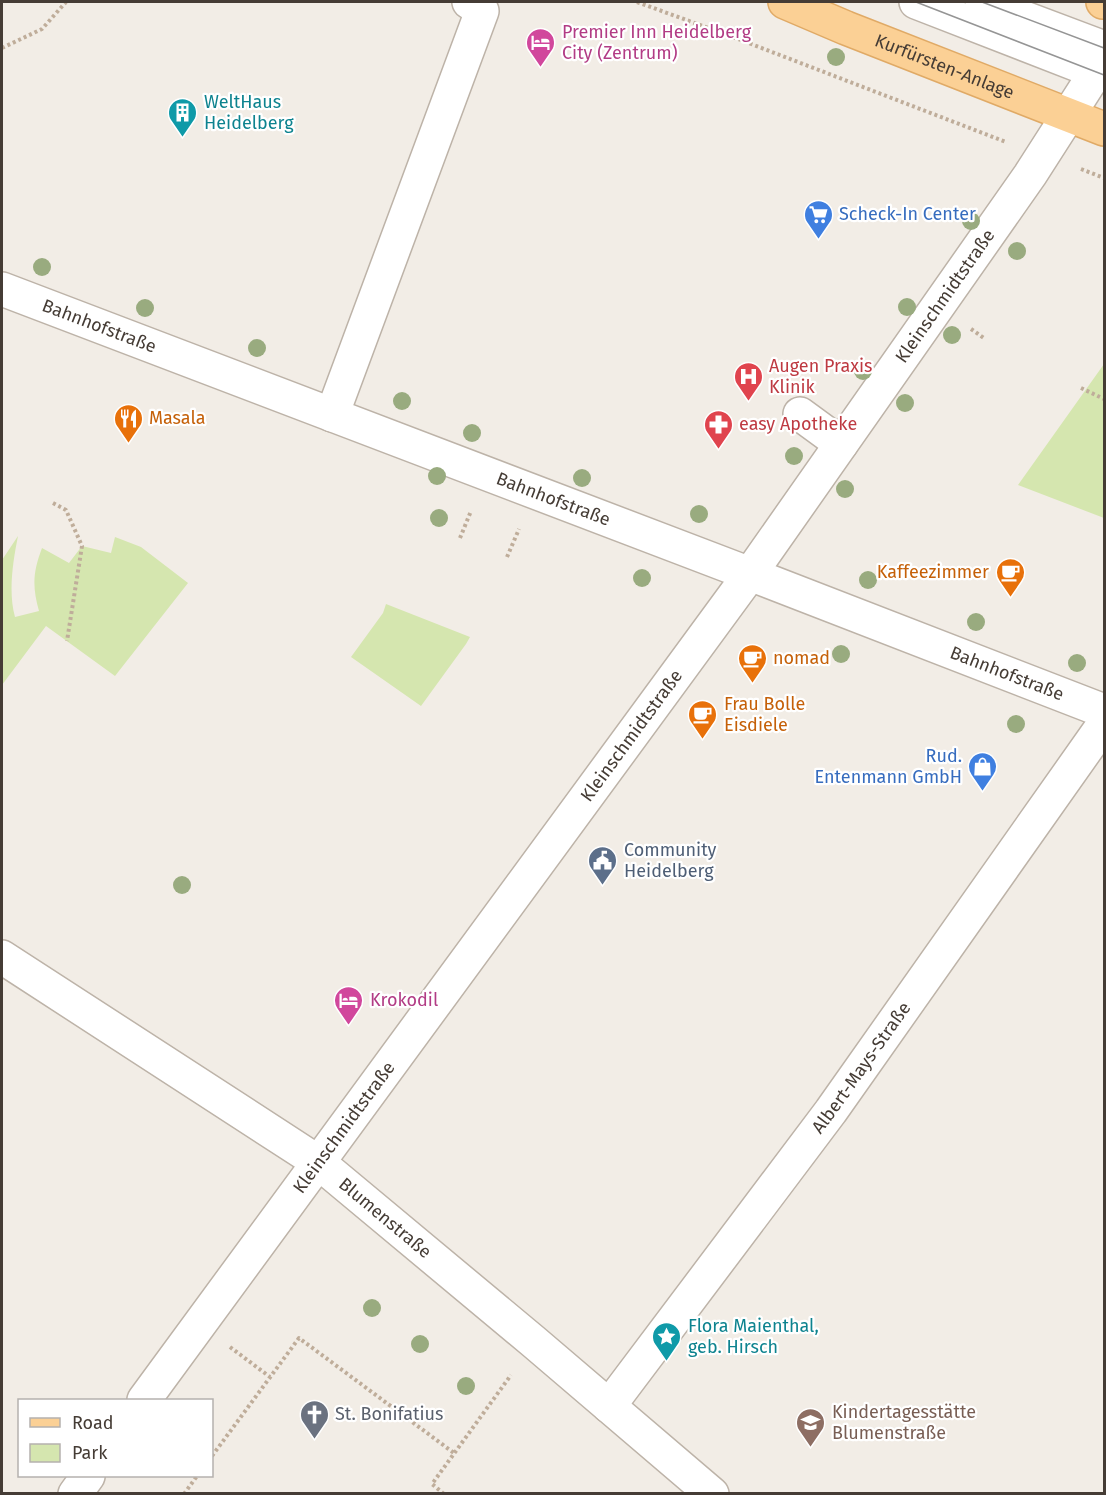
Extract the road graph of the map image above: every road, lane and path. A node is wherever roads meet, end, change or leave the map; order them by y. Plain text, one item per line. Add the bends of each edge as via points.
1 (66, 2) edge
2 (469, 2) edge
3 (637, 2) edge
4 (785, 2) edge
5 (916, 2) edge
6 (982, 2) edge
7 (2, 48) edge
8 (1102, 65) edge
9 (1069, 116) junction
10 (1104, 129) edge
11 (1044, 155) junction
12 (1104, 178) edge
13 (2, 289) edge
14 (1081, 388) dead end
15 (1104, 399) edge
16 (800, 414) dead end
17 (332, 415) junction
18 (841, 444) junction
19 (53, 503) dead end
20 (750, 574) junction
21 (67, 642) dead end
22 (1104, 711) edge
23 (1104, 724) edge
24 (2, 957) edge
25 (318, 1162) junction
26 (200, 1325) junction
27 (534, 1342) junction
28 (270, 1377) junction
29 (145, 1399) edge
30 (609, 1406) junction
31 (454, 1453) junction
32 (213, 1455) edge
33 (87, 1477) edge
34 (196, 1477) edge
35 (75, 1494) edge
36 (184, 1494) edge
37 (444, 1494) edge
38 (712, 1494) edge

1 - 7 path via 42,29
2 - 17 street via 482,12
3 - 11 path
4 - 9 main road, Kurfürsten-Anlage
5 - 8 street
6 - 8 street
8 - 9 street, Kleinschmidtstraße
9 - 10 main road, Kurfürsten-Anlage
9 - 11 street, Kleinschmidtstraße
11 - 12 path
11 - 18 street, Kleinschmidtstraße
13 - 17 street, Bahnhofstraße
14 - 15 path
16 - 18 street
17 - 20 street, Bahnhofstraße
18 - 20 street, Kleinschmidtstraße
19 - 21 path via 66,510 82,546
20 - 22 street, Bahnhofstraße
20 - 25 street, Kleinschmidtstraße
23 - 30 street, Albert-Mays-Straße via 831,1111
24 - 25 street, Blumenstraße
25 - 26 street, Kleinschmidtstraße
25 - 27 street, Blumenstraße
26 - 28 path
26 - 29 street, Kleinschmidtstraße
27 - 30 street, Blumenstraße
27 - 31 path
28 - 31 path via 299,1338
28 - 32 path
30 - 38 street, Blumenstraße
31 - 37 path via 432,1484
33 - 35 street
34 - 36 path

